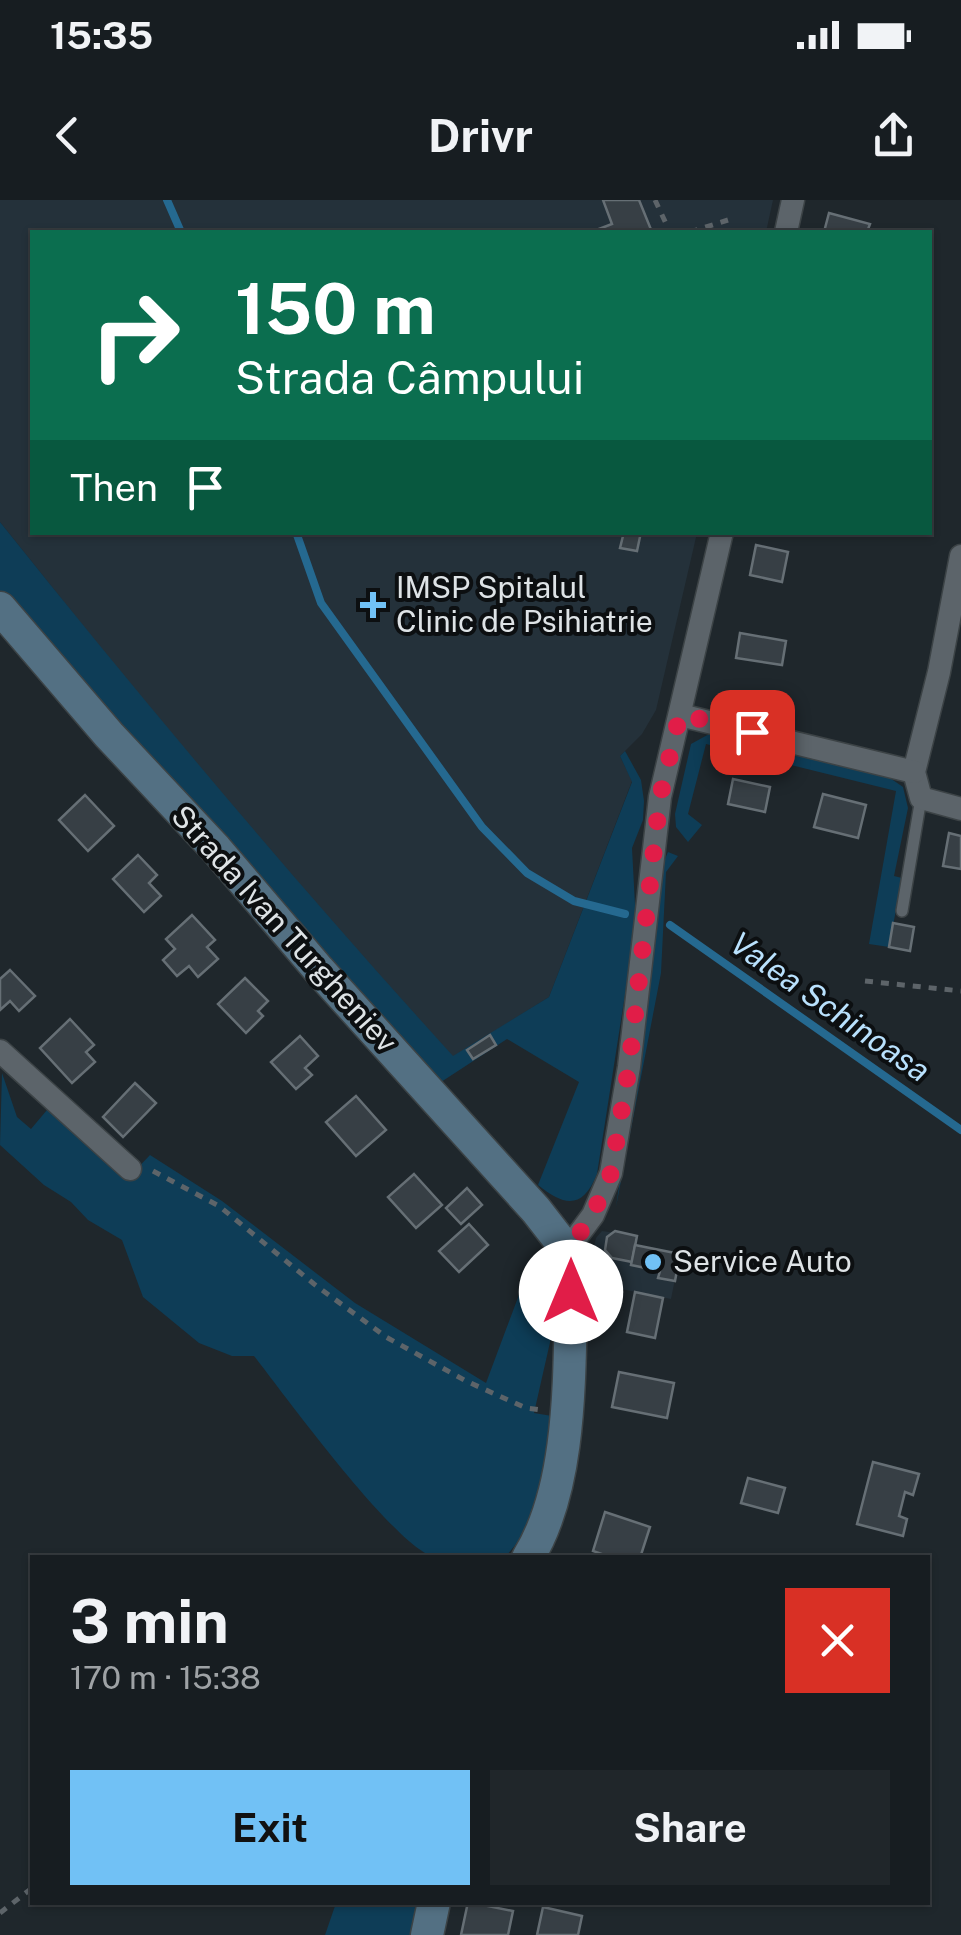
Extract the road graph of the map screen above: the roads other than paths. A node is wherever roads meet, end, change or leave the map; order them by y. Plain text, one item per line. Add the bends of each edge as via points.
1 (793, 200) edge
2 (786, 230) edge
3 (721, 535) edge
4 (961, 556) edge
5 (0, 608) edge
6 (680, 714) junction
7 (914, 772) junction
8 (922, 798) junction
9 (961, 809) edge
10 (902, 911) dead end
11 (0, 1051) edge
12 (130, 1169) road end
13 (568, 1250) junction
14 (529, 1555) edge
15 (433, 1905) edge
16 (428, 1935) edge

1 - 2 street
3 - 6 street
4 - 7 street
5 - 13 street, Strada Ivan Turgheniev
6 - 7 street
6 - 13 street via 660,797 611,1173
7 - 8 street
8 - 9 street
8 - 10 lane
11 - 12 street
13 - 14 street via 557,1482
15 - 16 street

